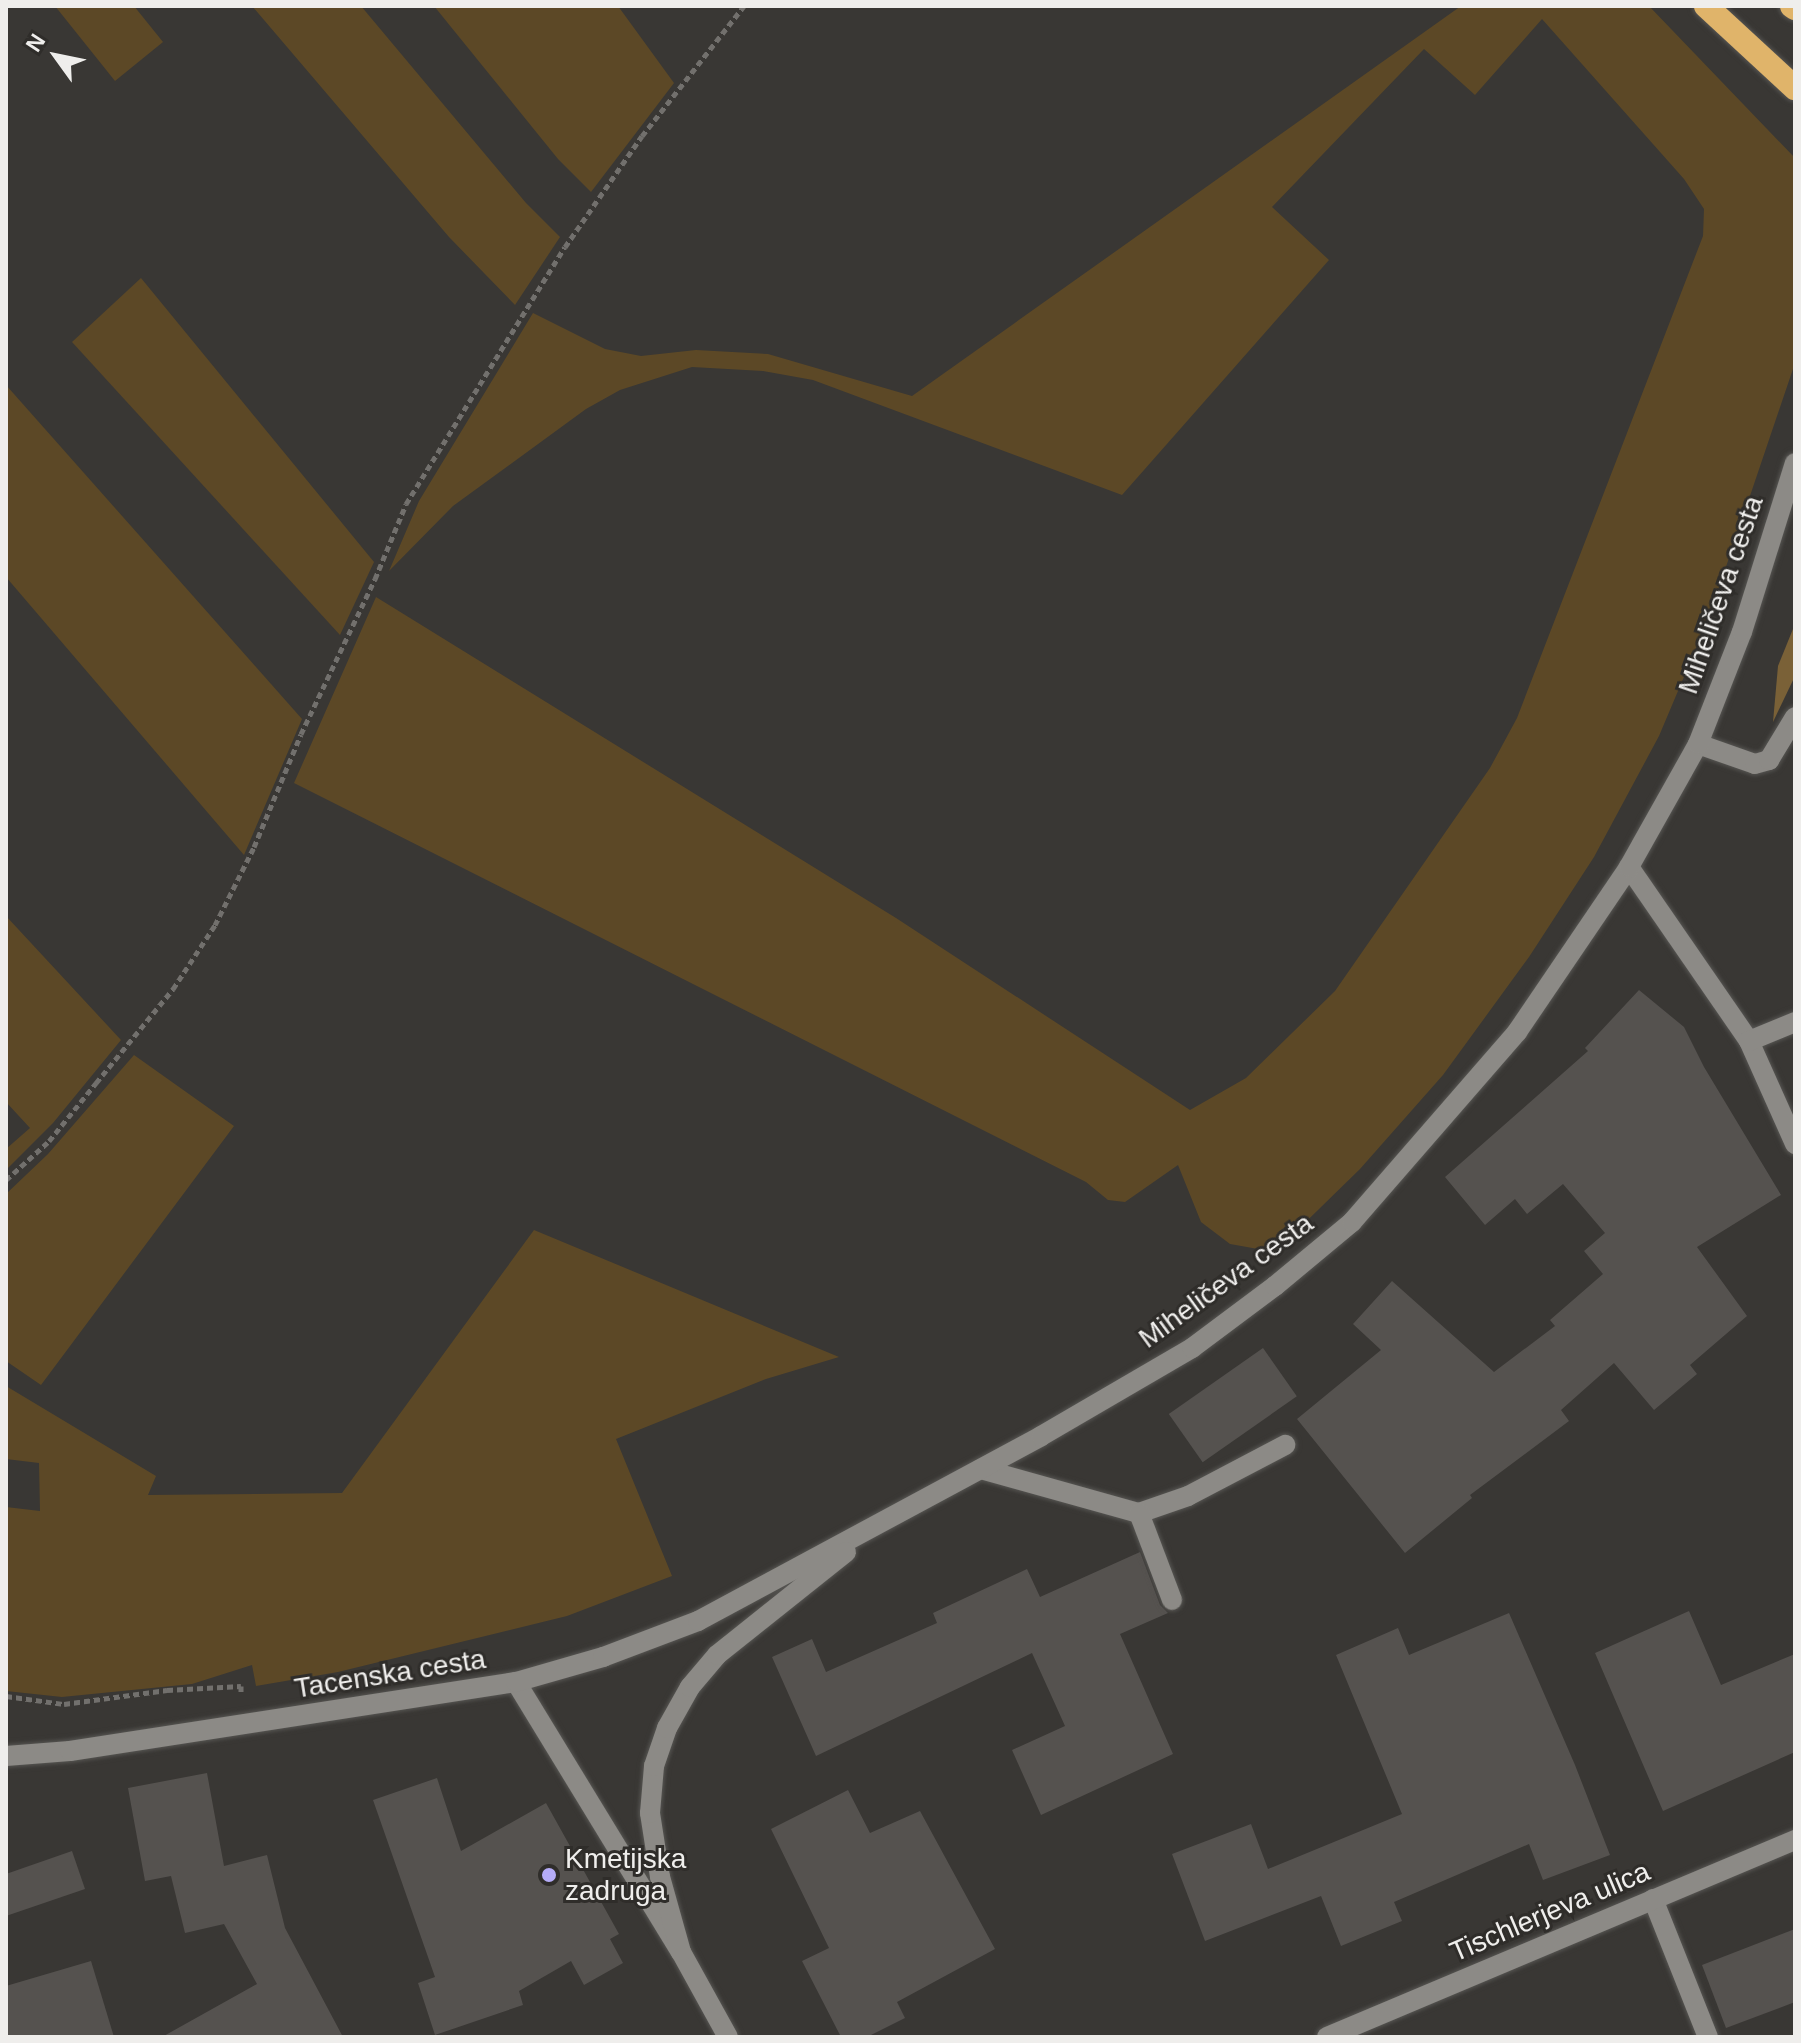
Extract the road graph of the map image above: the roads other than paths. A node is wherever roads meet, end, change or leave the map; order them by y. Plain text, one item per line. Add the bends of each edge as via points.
1 (1706, 6) edge
2 (1795, 88) edge
3 (1795, 463) edge
4 (1795, 717) edge
5 (1698, 744) junction
6 (1629, 867) junction
7 (1795, 1022) edge
8 (1749, 1041) junction
9 (1795, 1144) edge
10 (1285, 1445) dead end
11 (981, 1469) junction
12 (1139, 1513) junction
13 (896, 1514) junction
14 (1172, 1600) dead end
15 (516, 1682) junction
16 (6, 1756) edge
17 (1795, 1840) edge
18 (1653, 1899) junction
19 (681, 1952) junction
20 (728, 2037) edge
21 (1327, 2037) edge
22 (1708, 2037) edge

1 - 2 highway
3 - 5 street, Miheličeva cesta via 1742,632
4 - 5 street via 1769,760 1755,764
5 - 6 street, Miheličeva cesta
6 - 8 street
6 - 11 street, Miheličeva cesta via 1517,1032 1352,1222 1192,1348
7 - 8 street
8 - 9 street
10 - 12 street via 1188,1496
11 - 12 street
11 - 13 street, Miheličeva cesta
12 - 14 street
13 - 15 street, Miheličeva cesta via 698,1621
13 - 19 street via 717,1655 690,1687 667,1728 654,1766 650,1813 660,1877
15 - 16 street, Tacenska cesta via 70,1751
15 - 19 street, Tacenska cesta
17 - 18 street, Tischlerjeva ulica
18 - 21 street, Tischlerjeva ulica
18 - 22 street
19 - 20 street, Tacenska cesta

